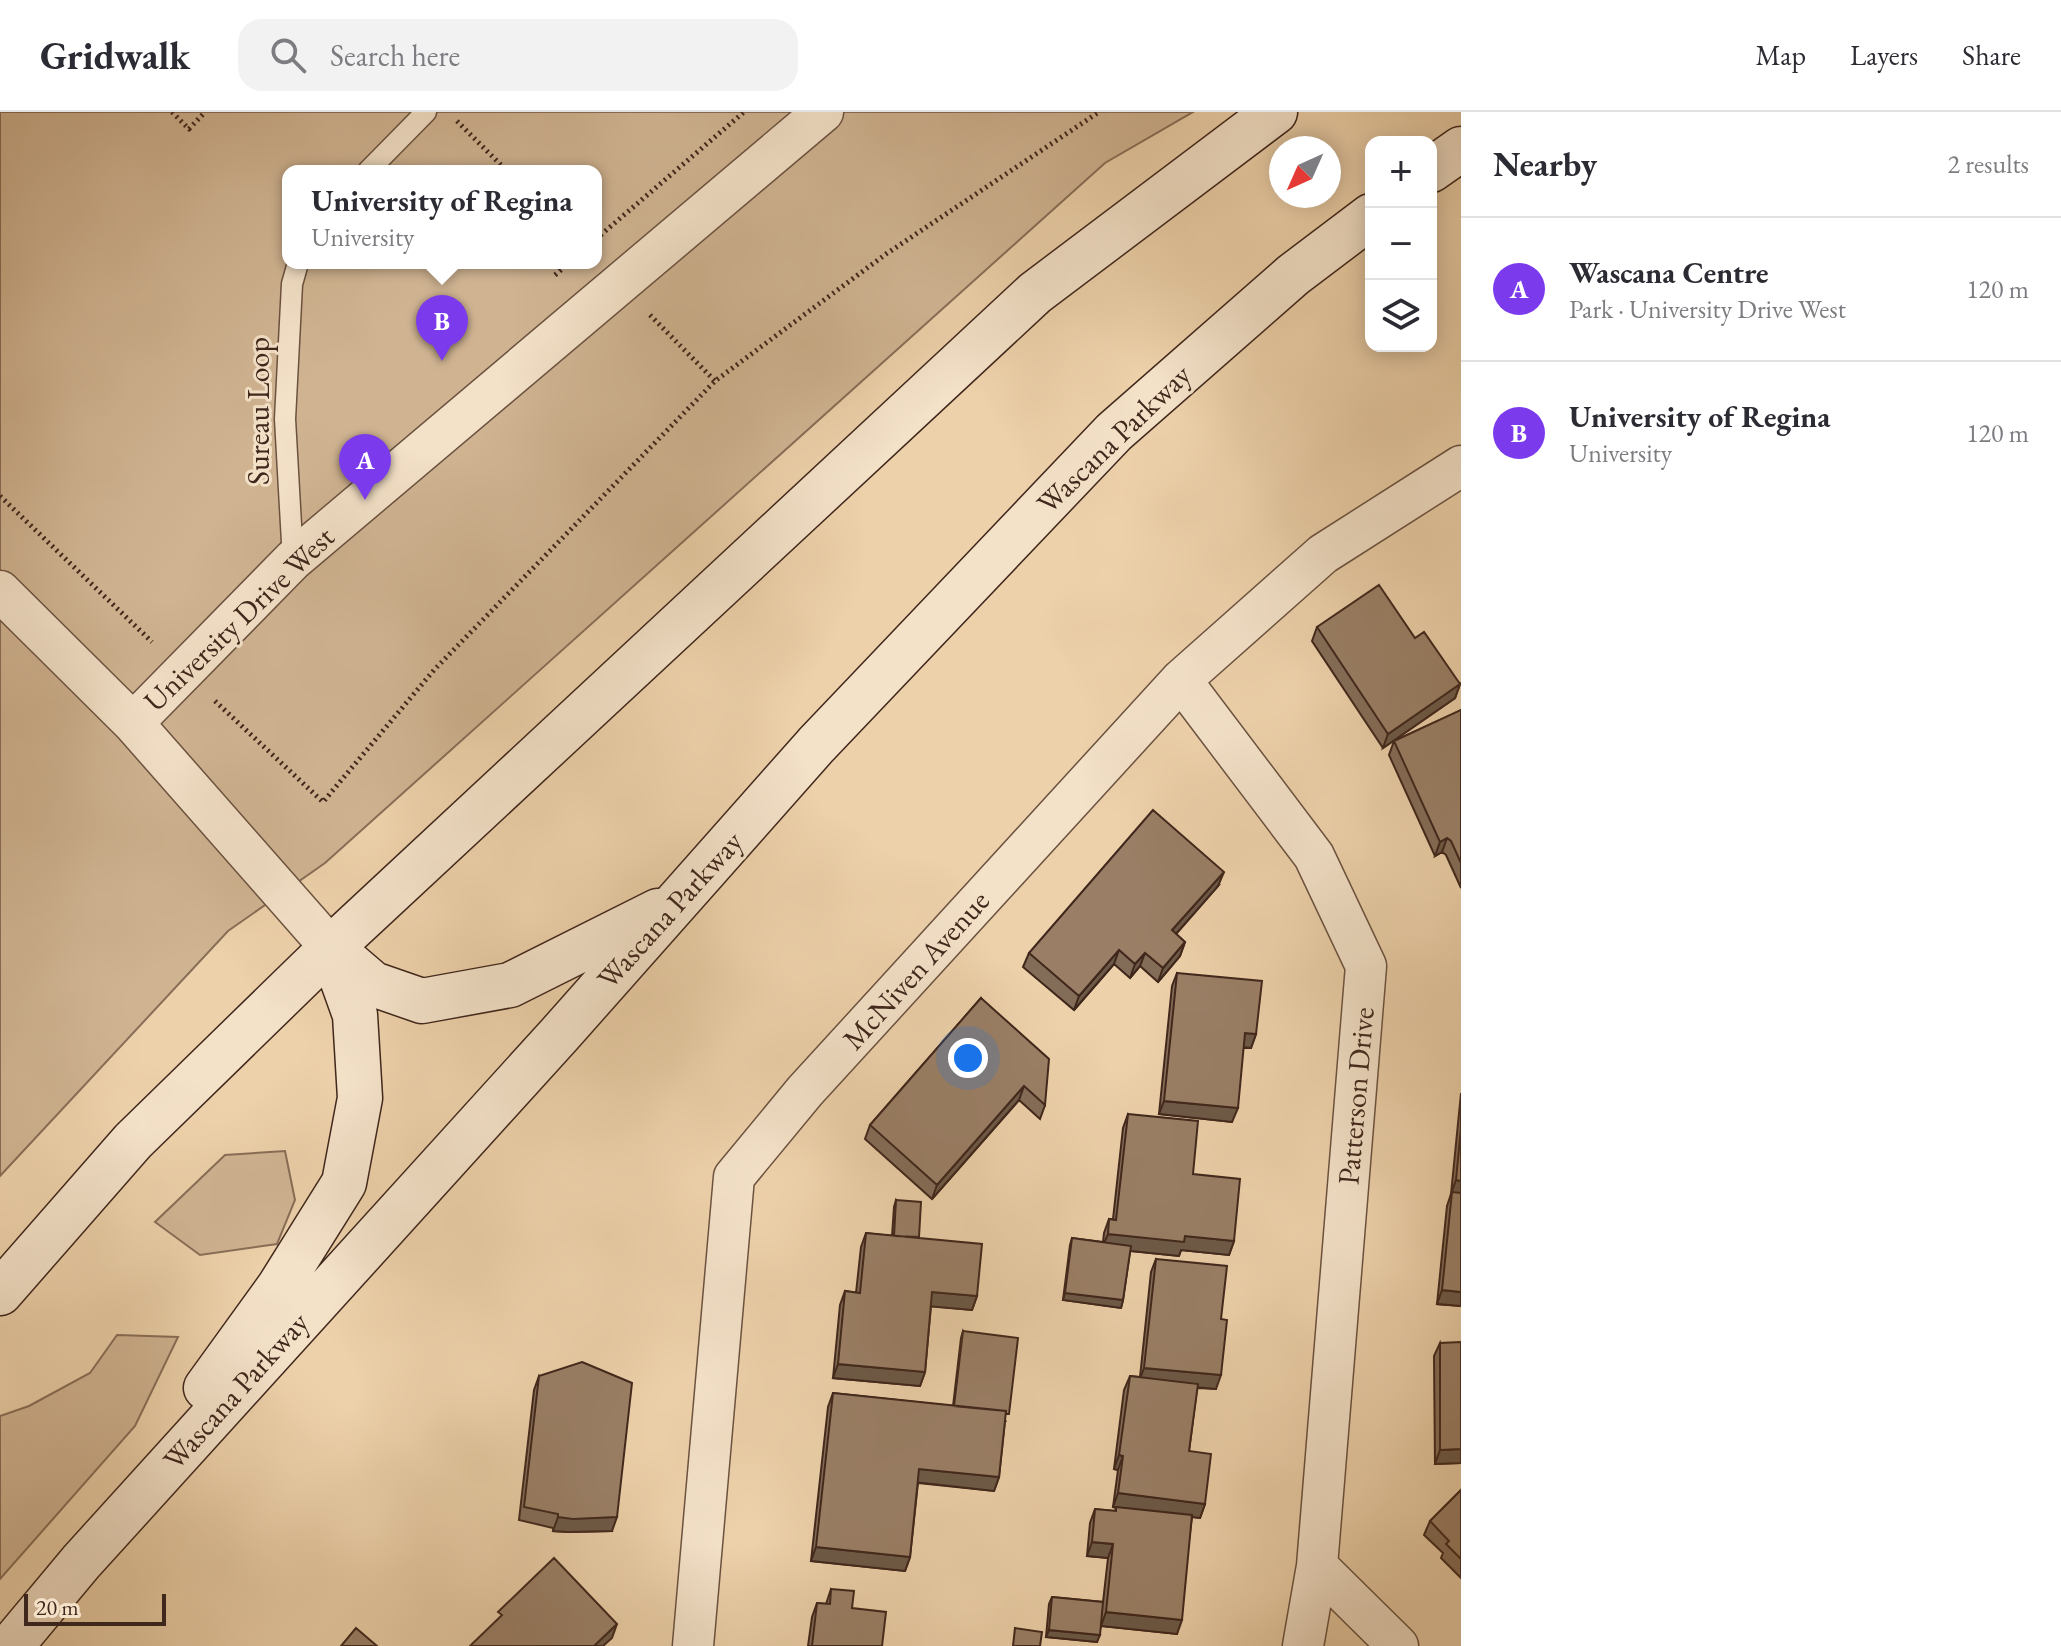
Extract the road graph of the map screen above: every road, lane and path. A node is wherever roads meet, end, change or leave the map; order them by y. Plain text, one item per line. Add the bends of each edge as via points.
1 (172, 112) edge
2 (205, 112) edge
3 (426, 112) edge
4 (448, 112) edge
5 (744, 112) edge
6 (823, 112) edge
7 (1099, 112) edge
8 (1275, 112) edge
9 (1461, 149) edge
10 (374, 165) edge
11 (501, 165) edge
12 (1437, 166) edge
13 (1365, 221) edge
14 (602, 234) edge
15 (296, 269) edge
16 (620, 284) junction
17 (715, 381) junction
18 (1461, 466) edge
19 (293, 560) junction
20 (0, 591) edge
21 (1181, 680) junction
22 (133, 723) junction
23 (323, 802) dead end
24 (678, 900) junction
25 (331, 948) junction
26 (0, 1293) edge
27 (81, 1562) junction
28 (1317, 1566) junction
29 (11, 1646) edge
30 (693, 1646) edge
31 (1303, 1646) edge
32 (1398, 1646) edge

1 - 2 path via 189,129
3 - 10 lane
4 - 11 path
5 - 14 path
6 - 16 street, University Drive West
7 - 17 path via 886,254
8 - 25 main road via 1035,293
9 - 12 main road
13 - 24 main road, Wascana Parkway via 1293,275 1114,432 816,745
15 - 19 lane, Sureau Loop via 285,404
16 - 17 path
16 - 19 street, University Drive West
17 - 23 path via 434,670
18 - 21 street, McNiven Avenue via 1323,554
19 - 22 street, University Drive West
20 - 22 street
21 - 28 street, Patterson Drive via 1314,856 1366,966
21 - 30 street, McNiven Avenue via 805,1091 734,1177
22 - 25 street
24 - 25 main road via 510,985 422,1001 373,984
24 - 27 main road, Wascana Parkway
25 - 26 main road via 133,1141
25 - 27 main road via 355,1015 360,1098 344,1183 279,1287
27 - 29 main road, Wascana Parkway
28 - 31 street, Patterson Drive
28 - 32 street

